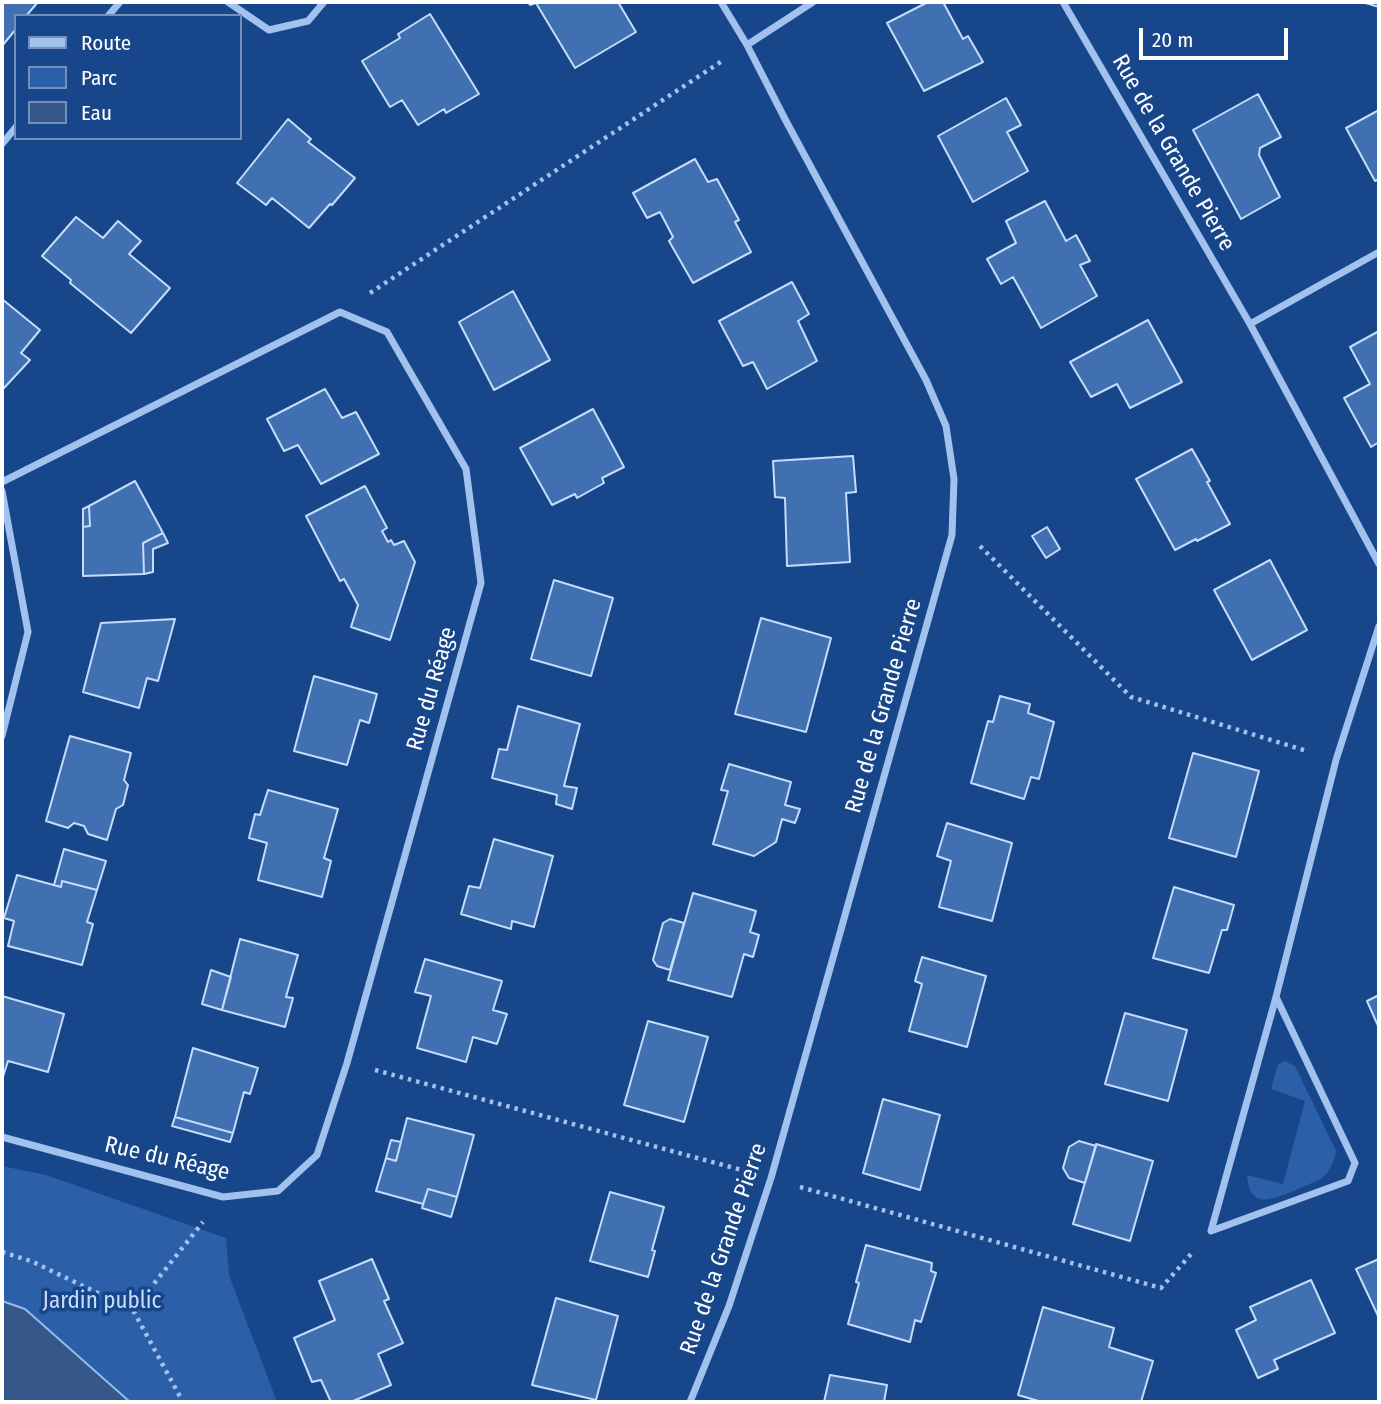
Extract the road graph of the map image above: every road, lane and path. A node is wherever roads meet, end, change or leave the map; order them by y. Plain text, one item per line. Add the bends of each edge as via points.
1 (228, 2) edge
2 (324, 2) edge
3 (721, 2) edge
4 (813, 2) edge
5 (1063, 2) edge
6 (747, 45) junction
7 (14, 129) edge
8 (2, 144) edge
9 (1379, 253) edge
10 (340, 312) junction
11 (1250, 324) junction
12 (2, 482) edge
13 (2, 491) edge
14 (952, 535) junction
15 (1379, 564) edge
16 (1379, 626) edge
17 (2, 736) edge
18 (1336, 760) junction
19 (1276, 997) junction
20 (2, 1137) edge
21 (223, 1196) junction
22 (2, 1252) edge
23 (133, 1310) junction
24 (183, 1402) edge
25 (690, 1402) edge

1 - 2 street via 269,30 308,21
3 - 6 street, Rue de la Grande Pierre
4 - 6 street
5 - 11 street, Rue de la Grande Pierre
6 - 10 path
6 - 14 street, Rue de la Grande Pierre via 926,380 946,426 954,479
7 - 8 street
9 - 11 street
10 - 12 street
10 - 21 street, Rue du Réage via 387,332 466,469 481,583 317,1155 278,1191
11 - 15 street, Rue de la Grande Pierre
13 - 17 street via 28,632
14 - 18 path via 970,536 1131,697
14 - 25 street, Rue de la Grande Pierre via 771,1178 729,1306
16 - 18 street
18 - 19 street
19 - 19 street via 1258,1062 1211,1231 1348,1181 1356,1163
20 - 21 street, Rue du Réage
21 - 23 path
22 - 23 path
23 - 24 path

